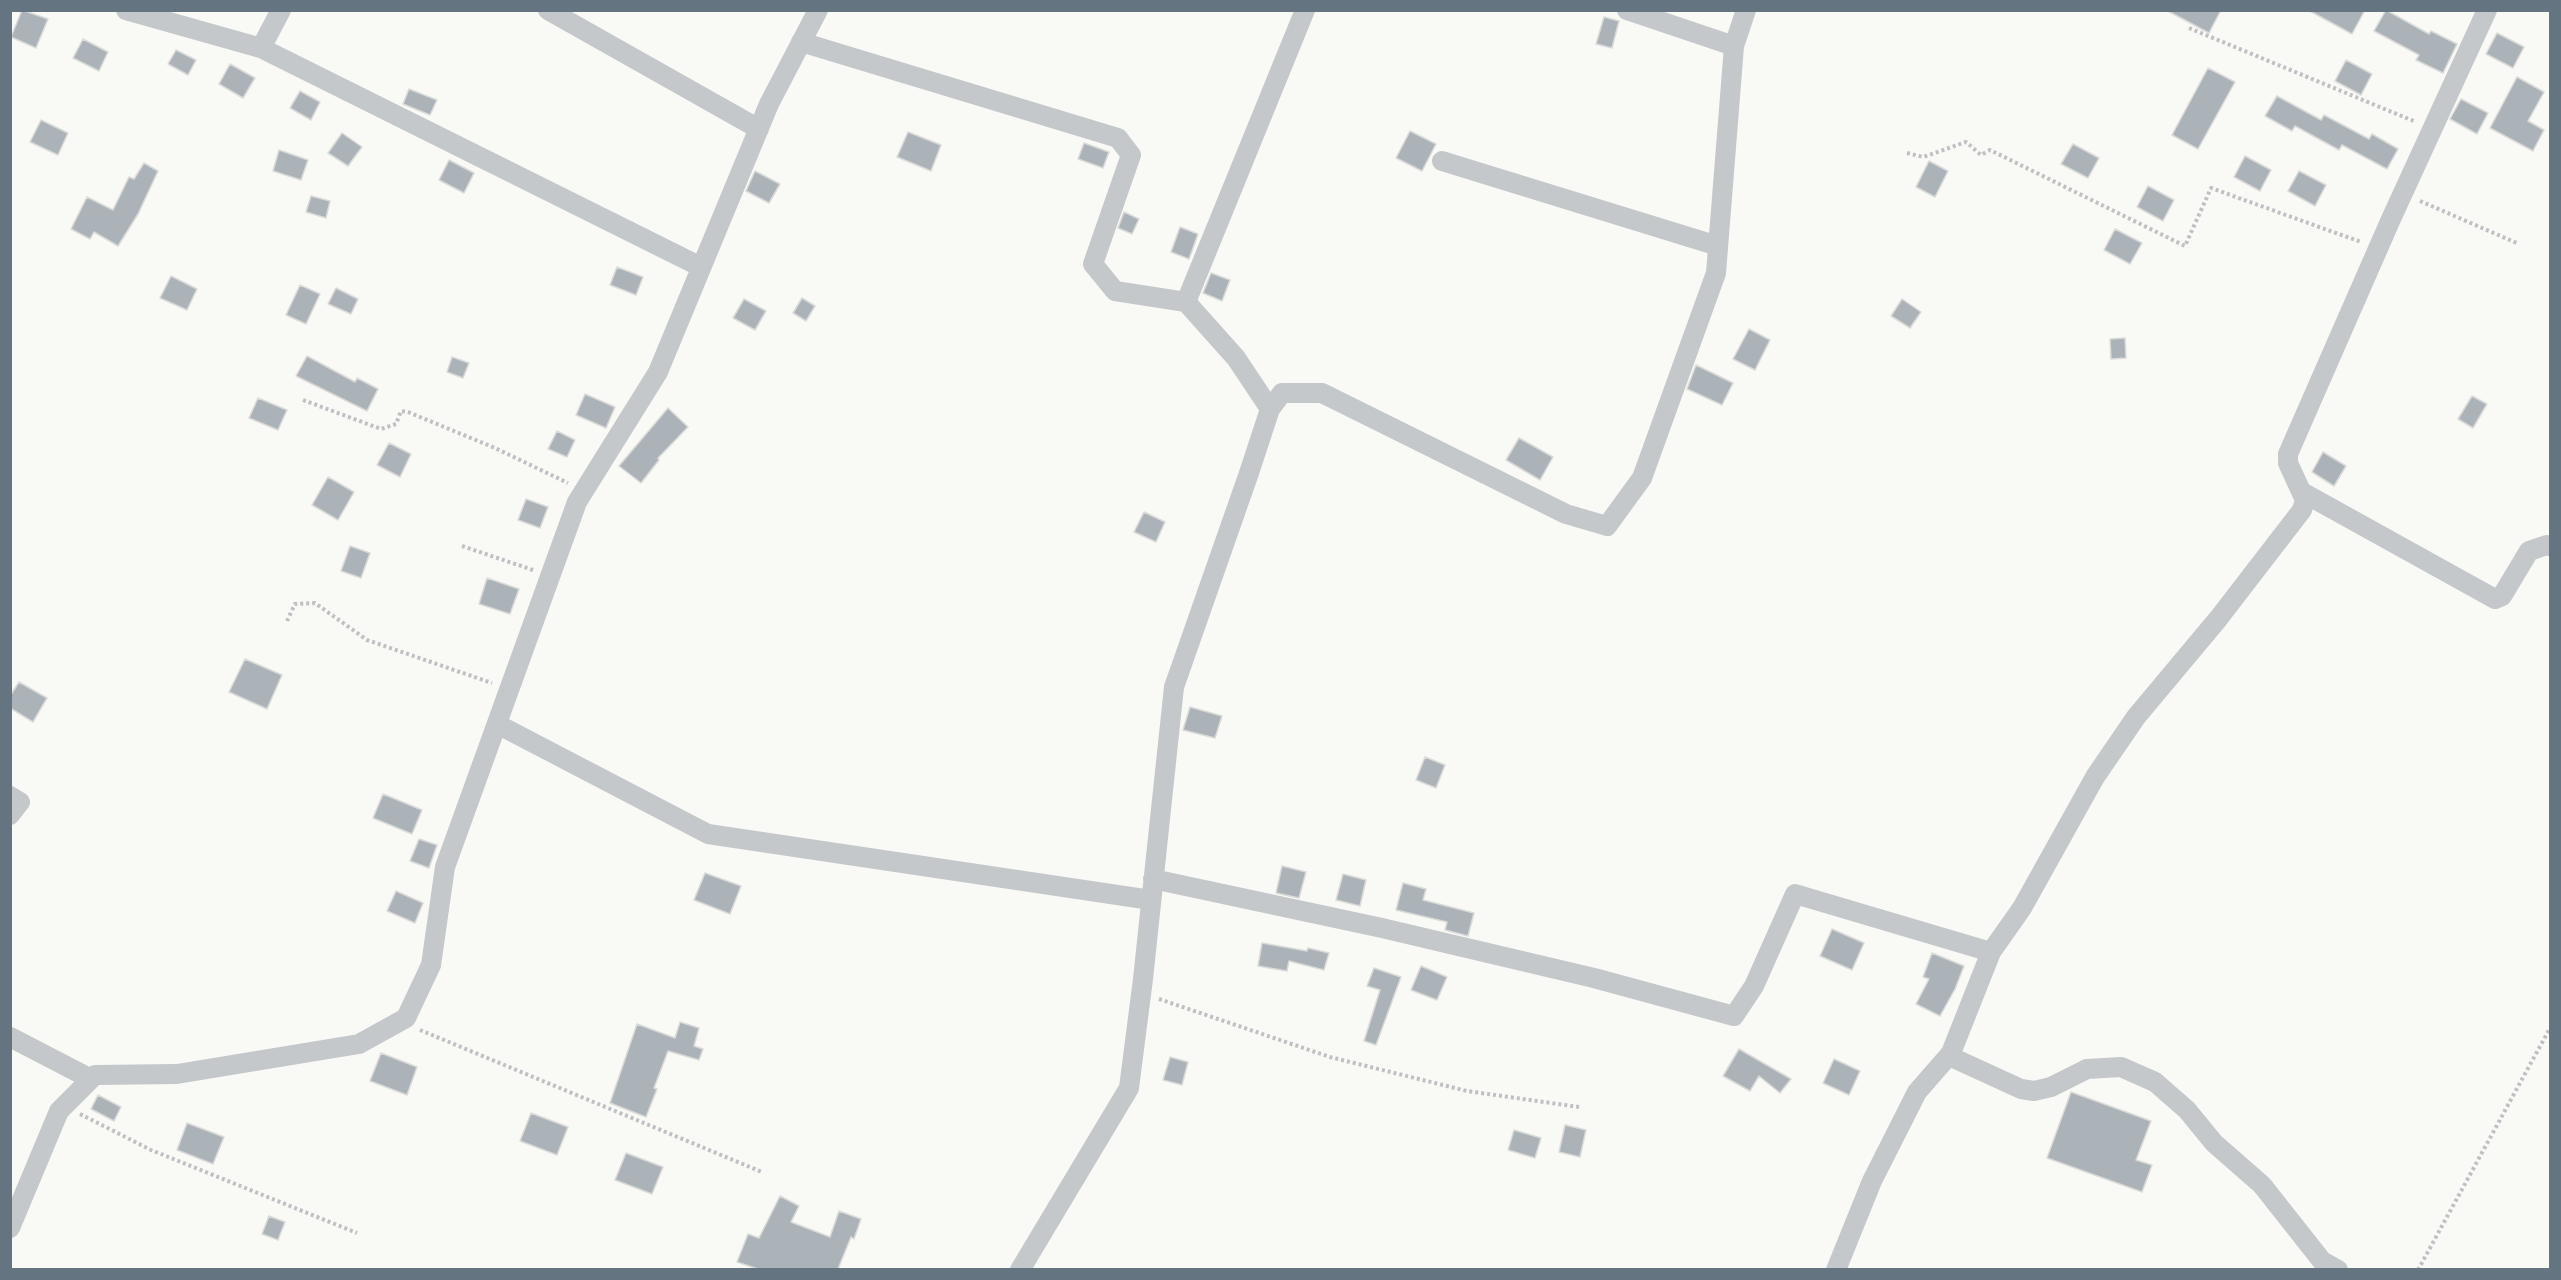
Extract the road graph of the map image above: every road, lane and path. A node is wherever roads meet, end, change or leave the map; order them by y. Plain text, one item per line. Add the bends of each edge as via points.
1 (126, 10) edge
2 (280, 10) edge
3 (548, 10) edge
4 (818, 10) edge
5 (1305, 10) edge
6 (1627, 10) edge
7 (1746, 10) edge
8 (2487, 10) edge
9 (2189, 28) dead end
10 (801, 42) junction
11 (1734, 46) junction
12 (261, 48) junction
13 (759, 129) junction
14 (2433, 129) junction
15 (1907, 153) dead end
16 (1442, 161) dead end
17 (2403, 194) junction
18 (2519, 244) dead end
19 (1718, 246) junction
20 (2379, 248) junction
21 (701, 267) junction
22 (1186, 302) junction
23 (303, 400) dead end
24 (1270, 408) junction
25 (585, 490) junction
26 (2302, 492) junction
27 (462, 546) dead end
28 (2550, 546) edge
29 (550, 577) junction
30 (287, 621) dead end
31 (508, 692) junction
32 (497, 724) junction
33 (10, 796) edge
34 (10, 815) edge
35 (1153, 879) junction
36 (1151, 900) junction
37 (1991, 952) junction
38 (1141, 993) junction
39 (400, 1022) junction
40 (2550, 1028) edge
41 (10, 1037) edge
42 (1949, 1056) junction
43 (91, 1079) junction
44 (64, 1106) junction
45 (1579, 1107) dead end
46 (762, 1172) dead end
47 (10, 1228) edge
48 (357, 1233) dead end
49 (1020, 1269) edge
50 (1836, 1269) edge
51 (2338, 1269) edge
52 (2418, 1269) edge

1 - 12 street
2 - 12 street
3 - 13 street
4 - 10 street
5 - 22 street
6 - 11 street
7 - 11 street
8 - 14 street
9 - 14 path
10 - 13 street
10 - 22 street via 1118,138 1131,156 1093,264 1116,291
11 - 19 street
12 - 21 street
13 - 21 street
14 - 17 street
15 - 20 path via 1923,157 1966,142 1981,154 1990,150 2185,246 2211,188
16 - 19 street
17 - 18 path
17 - 20 street
19 - 24 street via 1716,273 1642,478 1607,526 1566,514 1322,393 1282,393
20 - 26 street via 2288,454 2288,463
21 - 25 street via 658,372
22 - 24 street via 1236,358
23 - 25 path via 381,429 396,424 401,411 408,412
24 - 35 street via 1174,687
25 - 29 street
26 - 28 street via 2495,599 2502,596 2529,551
26 - 37 street via 2302,510 2136,717 2095,777 2022,908
27 - 29 path
29 - 31 street
30 - 31 path via 294,604 315,603 367,640 488,681
31 - 32 street
32 - 36 street via 708,834
32 - 39 street via 445,867 431,965 406,1018
33 - 34 street via 20,802
35 - 36 street
35 - 37 street via 1382,928 1734,1016 1754,986 1795,894
36 - 38 street
37 - 42 street
38 - 45 path via 1330,1057 1467,1091
38 - 49 street via 1129,1088
39 - 43 street via 359,1044 177,1074 95,1075
39 - 46 path
40 - 52 path
41 - 43 street
42 - 50 street via 1917,1092 1872,1181
42 - 51 street via 2021,1089 2034,1091 2087,1069 2121,1067 2155,1082 2187,1110 2214,1143 2262,1185 2322,1261
43 - 44 street
44 - 47 street via 58,1111
44 - 48 path via 151,1150

